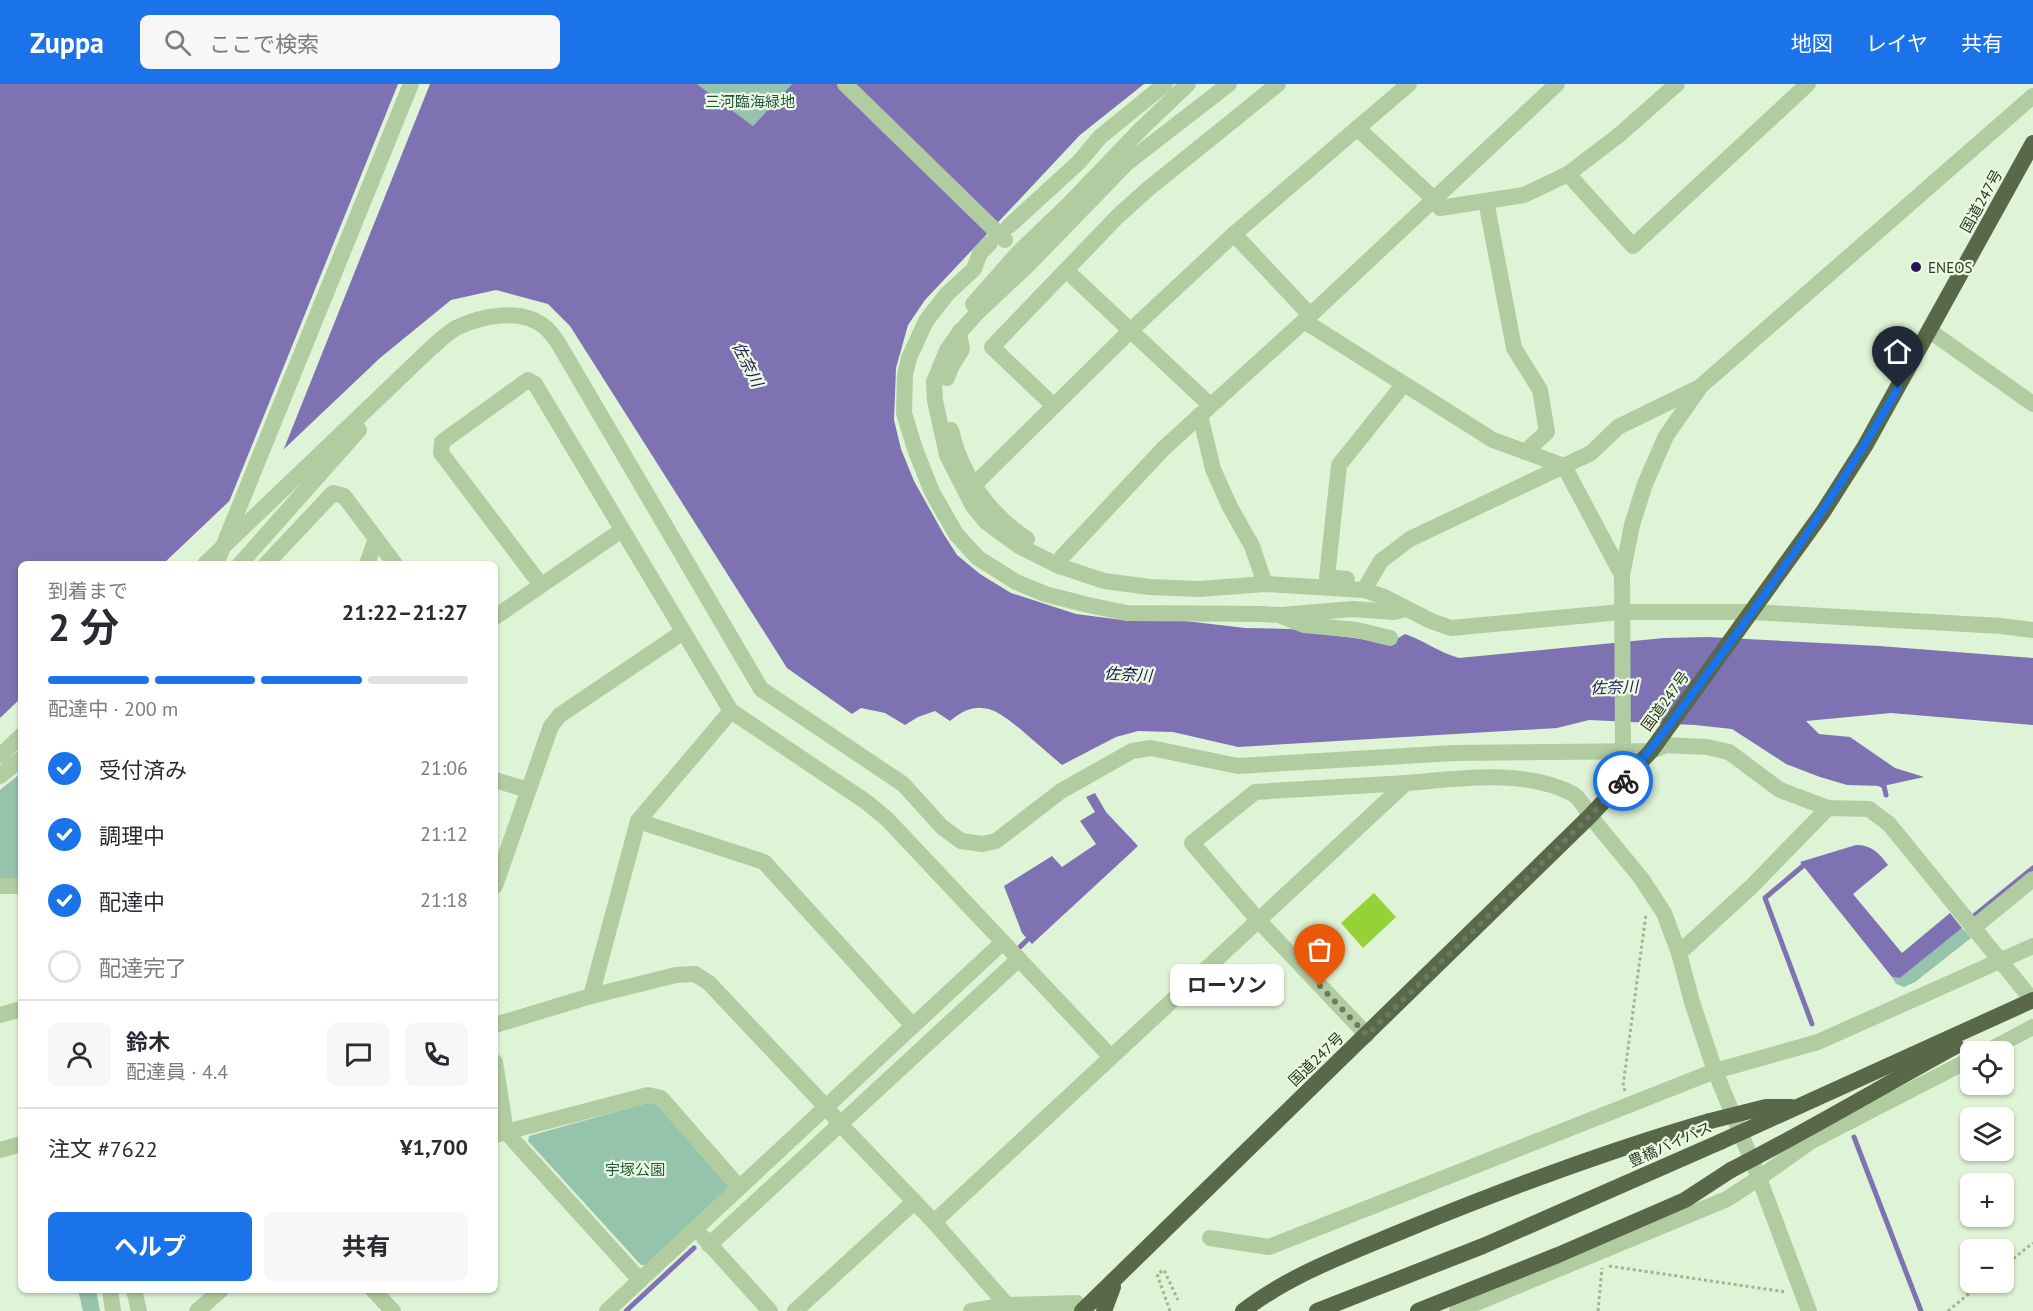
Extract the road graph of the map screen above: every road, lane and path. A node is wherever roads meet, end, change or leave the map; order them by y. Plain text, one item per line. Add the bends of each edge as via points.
1 (411, 84) edge
2 (846, 84) edge
3 (1165, 84) edge
4 (1188, 84) edge
5 (1229, 84) edge
6 (1278, 84) edge
7 (1557, 84) edge
8 (1677, 84) edge
9 (1808, 84) edge
10 (1404, 85) edge
11 (2033, 96) edge
12 (1357, 128) junction
13 (2033, 143) edge
14 (1568, 174) junction
15 (1435, 200) junction
16 (1486, 201) junction
17 (1234, 234) junction
18 (1002, 236) junction
19 (1018, 253) junction
20 (1067, 271) junction
21 (1307, 318) junction
22 (1130, 331) junction
23 (1930, 331) junction
24 (959, 333) junction
25 (430, 349) junction
26 (1403, 385) junction
27 (1701, 386) junction
28 (2033, 404) edge
29 (1054, 406) junction
30 (1205, 410) junction
31 (1524, 452) junction
32 (1564, 466) junction
33 (974, 485) junction
34 (622, 530) junction
35 (376, 539) junction
36 (208, 561) edge
37 (217, 561) edge
38 (243, 561) edge
39 (269, 561) edge
40 (368, 561) edge
41 (393, 561) edge
42 (1060, 562) junction
43 (1622, 575) junction
44 (1265, 584) junction
45 (541, 585) junction
46 (1365, 587) junction
47 (1406, 609) junction
48 (498, 615) edge
49 (1279, 615) junction
50 (1621, 617) junction
51 (1748, 618) junction
52 (2033, 630) edge
53 (683, 632) junction
54 (1390, 638) dead end
55 (730, 711) junction
56 (18, 739) edge
57 (1622, 745) junction
58 (1651, 751) junction
59 (0, 756) edge
60 (18, 761) edge
61 (0, 776) edge
62 (498, 781) edge
63 (1406, 783) junction
64 (528, 790) junction
65 (1828, 808) junction
66 (1590, 816) junction
67 (638, 821) junction
68 (498, 877) edge
69 (2033, 879) edge
70 (0, 886) edge
71 (18, 886) edge
72 (1649, 890) junction
73 (1258, 920) junction
74 (1973, 928) junction
75 (1003, 942) junction
76 (2033, 946) edge
77 (1680, 953) junction
78 (1019, 959) junction
79 (1999, 960) junction
80 (591, 996) junction
81 (2033, 1001) edge
82 (2033, 1008) edge
83 (18, 1011) edge
84 (0, 1015) edge
85 (498, 1024) edge
86 (1996, 1024) junction
87 (913, 1026) junction
88 (2033, 1028) edge
89 (1367, 1035) junction
90 (2008, 1041) edge
91 (1111, 1057) junction
92 (1960, 1065) edge
93 (1715, 1071) junction
94 (498, 1098) edge
95 (1628, 1105) junction
96 (826, 1107) junction
97 (1800, 1107) junction
98 (840, 1124) junction
99 (501, 1133) edge
100 (18, 1145) edge
101 (1721, 1147) junction
102 (0, 1150) edge
103 (1760, 1178) junction
104 (1209, 1186) junction
105 (739, 1187) junction
106 (914, 1202) junction
107 (934, 1222) junction
108 (696, 1228) junction
109 (1210, 1238) dead end
110 (2033, 1243) edge
111 (709, 1245) junction
112 (2014, 1258) edge
113 (1118, 1278) junction
114 (640, 1280) junction
115 (110, 1293) edge
116 (135, 1293) edge
117 (218, 1293) edge
118 (376, 1293) edge
119 (1970, 1293) edge
120 (1803, 1295) junction
121 (1178, 1300) dead end
122 (1007, 1305) junction
123 (1357, 1305) edge
124 (1076, 1308) edge
125 (113, 1311) edge
126 (139, 1311) edge
127 (197, 1311) edge
128 (393, 1311) edge
129 (607, 1311) edge
130 (770, 1311) edge
131 (795, 1311) edge
132 (971, 1311) edge
133 (1104, 1311) edge
134 (1170, 1311) edge
135 (1243, 1311) edge
136 (1317, 1311) edge
137 (1418, 1311) edge
138 (1457, 1311) edge
139 (1598, 1311) edge
140 (1809, 1311) edge
141 (1948, 1311) edge

1 - 37 street, bridge
2 - 18 street, bridge
3 - 18 street via 1100,137
4 - 19 street
5 - 24 street via 1127,163
6 - 20 street via 1148,189
7 - 15 street
8 - 14 street
9 - 14 street via 1633,246
10 - 12 street
11 - 27 street
12 - 15 street
12 - 17 street
13 - 23 highway, 国道247号
14 - 16 street via 1524,195
15 - 16 street via 1440,208
15 - 21 street
16 - 31 street via 1514,348 1539,390 1547,432
17 - 21 street
17 - 22 street
18 - 19 street
18 - 49 street via 980,253 974,269 926,321 905,375 904,413 915,449 932,492 956,534 978,558 1016,582 1088,605 1127,613
19 - 24 street via 977,297
20 - 22 street
20 - 29 street via 992,347
21 - 26 street
21 - 30 street
22 - 29 street
22 - 30 street
23 - 28 street
23 - 51 highway, 国道247号 via 1823,512
24 - 33 street via 962,349 945,385 952,434
24 - 42 street via 934,382 947,455 973,506 986,522 1019,546
25 - 36 street
25 - 38 street
25 - 57 street via 454,329 484,319 510,315 530,318 544,326 557,340 761,689 903,784 942,827 961,841 996,841 1061,791 1132,751 1151,748 1238,766
26 - 31 street via 1493,440
26 - 46 street via 1339,465 1327,577 1348,579
27 - 32 street via 1618,427 1591,453
27 - 43 street via 1666,436 1645,484
29 - 33 street
30 - 42 street via 1164,448
30 - 44 street via 1213,469 1252,546
31 - 32 street
32 - 43 street
32 - 46 street via 1410,539 1381,561
33 - 42 street via 985,504 1014,531
34 - 45 street
34 - 45 street via 535,384 528,380 442,442 441,453
34 - 53 street
35 - 39 street via 344,496 333,494
35 - 40 street
35 - 41 street
42 - 44 street via 1104,580 1149,587 1200,589
43 - 50 street
44 - 46 street
45 - 48 street
46 - 47 street
47 - 49 street
47 - 50 street via 1450,628
49 - 54 street via 1304,625 1358,630
50 - 51 street
50 - 57 street
51 - 52 street
51 - 58 highway, 国道247号
53 - 55 street
53 - 64 street via 560,715 551,726
55 - 67 street
55 - 75 street via 887,819
56 - 59 street
57 - 58 street
58 - 65 street via 1666,745 1729,752 1780,790
58 - 66 highway, 国道247号
60 - 61 street
62 - 64 street
63 - 66 street via 1495,777 1535,781 1575,795
63 - 73 street
63 - 73 street via 1255,792 1192,843
64 - 68 street
65 - 74 street via 1869,809 1889,824
65 - 77 street
66 - 72 street
66 - 89 highway, 国道247号
67 - 80 street
67 - 87 street via 764,862
69 - 74 street
70 - 71 street
72 - 77 street
72 - 95 path via 1623,1086
73 - 89 street
73 - 91 street
74 - 79 street
75 - 78 street
75 - 87 street
76 - 79 street
77 - 93 street
78 - 91 street
78 - 98 street
79 - 81 street
79 - 93 street via 1818,1042
80 - 85 street
80 - 96 street via 695,974 709,983
81 - 97 highway, 豊橋バイパス, bridge
82 - 86 highway, 豊橋バイパス
83 - 84 street
86 - 101 highway, 豊橋バイパス, bridge
86 - 137 highway, bridge via 1731,1170 1685,1200
87 - 96 street
88 - 90 street
89 - 104 highway, 国道247号
91 - 107 street
92 - 103 street via 1810,1142
93 - 95 street
93 - 103 street
94 - 99 street
95 - 109 street via 1269,1247
96 - 98 street
96 - 105 street
97 - 101 highway, 豊橋バイパス, bridge
97 - 135 highway, bridge via 1766,1107 1710,1121 1502,1190 1313,1269
98 - 106 street
98 - 111 street
99 - 105 street via 648,1095 661,1098
99 - 114 street
100 - 102 street
101 - 123 highway, 豊橋バイパス
103 - 120 street
103 - 138 street via 1726,1199
104 - 113 highway, 国道247号
104 - 124 highway, 国道247号
105 - 108 street
106 - 107 street
106 - 131 street
107 - 122 street
108 - 111 street
108 - 114 street
110 - 112 path
111 - 130 street
113 - 124 highway, 国道247号
113 - 133 highway
114 - 129 street
115 - 125 street
116 - 126 street
117 - 127 street
118 - 128 street
119 - 141 path
120 - 139 path via 1603,1265
120 - 140 street
121 - 134 path via 1164,1270 1157,1274
122 - 124 street
122 - 132 street
123 - 136 highway, 豊橋バイパス

